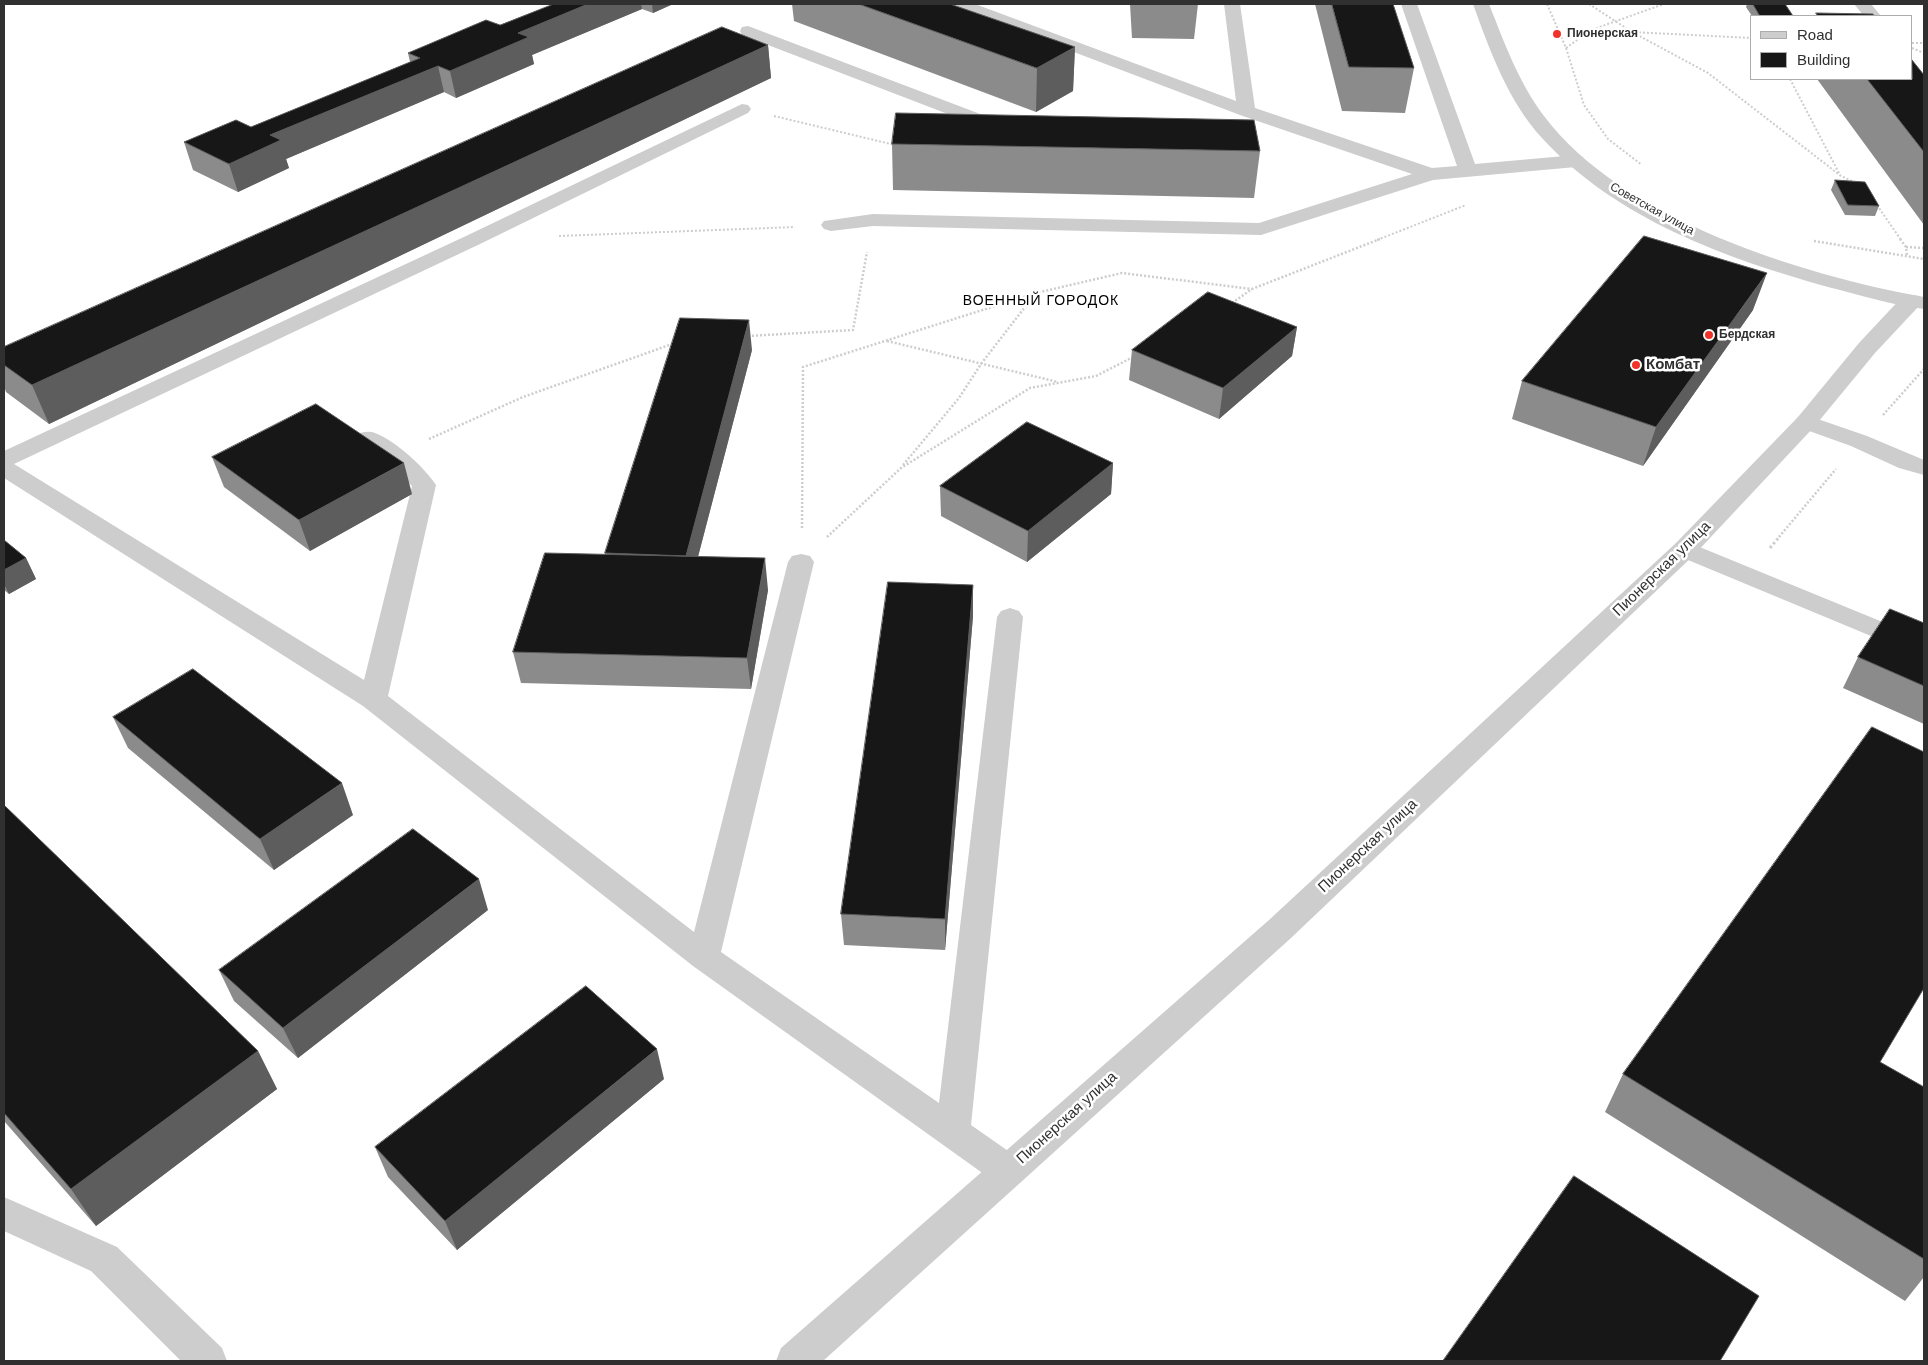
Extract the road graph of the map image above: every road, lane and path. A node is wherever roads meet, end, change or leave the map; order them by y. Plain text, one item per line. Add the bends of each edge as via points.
1 (961, 4) edge
2 (1232, 4) edge
3 (1409, 4) edge
4 (1481, 4) edge
5 (1547, 4) edge
6 (1590, 4) edge
7 (1664, 4) edge
8 (1862, 4) edge
9 (1872, 15) edge
10 (1614, 20) junction
11 (1591, 30) junction
12 (748, 31) dead end
13 (1632, 32) junction
14 (1750, 38) edge
15 (1566, 48) junction
16 (1791, 80) edge
17 (742, 109) joint
18 (1246, 111) junction
19 (1300, 130) junction
20 (1251, 131) edge
21 (1015, 132) edge
22 (900, 146) edge
23 (1576, 162) junction
24 (1644, 166) dead end
25 (1468, 171) junction
26 (1432, 174) junction
27 (1841, 176) junction
28 (1856, 183) edge
29 (1874, 202) edge
30 (1469, 203) dead end
31 (873, 220) junction
32 (831, 225) joint
33 (552, 237) dead end
34 (1814, 241) dead end
35 (1906, 247) junction
36 (1924, 248) edge
37 (1907, 256) junction
38 (1924, 259) edge
39 (1252, 289) junction
40 (1036, 293) junction
41 (1918, 302) edge
42 (1230, 304) edge
43 (742, 336) edge
44 (886, 341) junction
45 (683, 342) edge
46 (1139, 354) edge
47 (981, 364) junction
48 (1060, 382) junction
49 (1806, 422) junction
50 (368, 438) edge
51 (394, 454) junction
52 (901, 468) junction
53 (1924, 468) edge
54 (7, 472) edge
55 (1685, 549) junction
56 (801, 562) junction
57 (1010, 617) dead end
58 (1924, 649) edge
59 (373, 699) junction
60 (704, 957) junction
61 (953, 1130) junction
62 (1008, 1170) junction
63 (4, 1213) edge
64 (208, 1361) edge
65 (795, 1361) edge

1 - 18 street
2 - 18 street
3 - 25 street
4 - 23 street, Советская улица via 1528,107 1548,134
5 - 15 path
6 - 10 path
7 - 10 path
8 - 9 street
10 - 11 path
10 - 13 path
11 - 13 path
11 - 15 path
12 - 21 street
13 - 14 path
13 - 27 path via 1708,73
15 - 24 path via 1584,105 1608,139
16 - 27 path
17 - 22 path
17 - 54 street
18 - 19 street
19 - 20 street
19 - 26 street
23 - 25 street
23 - 41 street, Советская улица via 1622,195 1699,236 1793,271
25 - 26 street
26 - 31 street via 1261,229
27 - 28 path
29 - 35 path
30 - 39 path
31 - 32 street
31 - 43 path via 852,330
32 - 33 path
34 - 37 path
35 - 36 path
35 - 37 path
37 - 38 path
39 - 40 path via 1122,273
39 - 42 path
40 - 44 path
40 - 47 path
41 - 49 street, Пионерская улица via 1866,348
44 - 47 path
44 - 56 path via 803,367
45 - 51 path via 523,397
46 - 48 path via 1096,376
47 - 48 path
47 - 52 path via 959,398
48 - 52 path via 1030,388
49 - 53 street
49 - 55 street, Пионерская улица
50 - 51 street
51 - 59 street via 424,485
52 - 56 path
54 - 59 street
55 - 58 street
55 - 62 street, Пионерская улица via 1280,929
56 - 60 street
57 - 61 street
59 - 60 street
60 - 61 street
61 - 62 street
62 - 65 street, Пионерская улица
63 - 64 street via 104,1259

